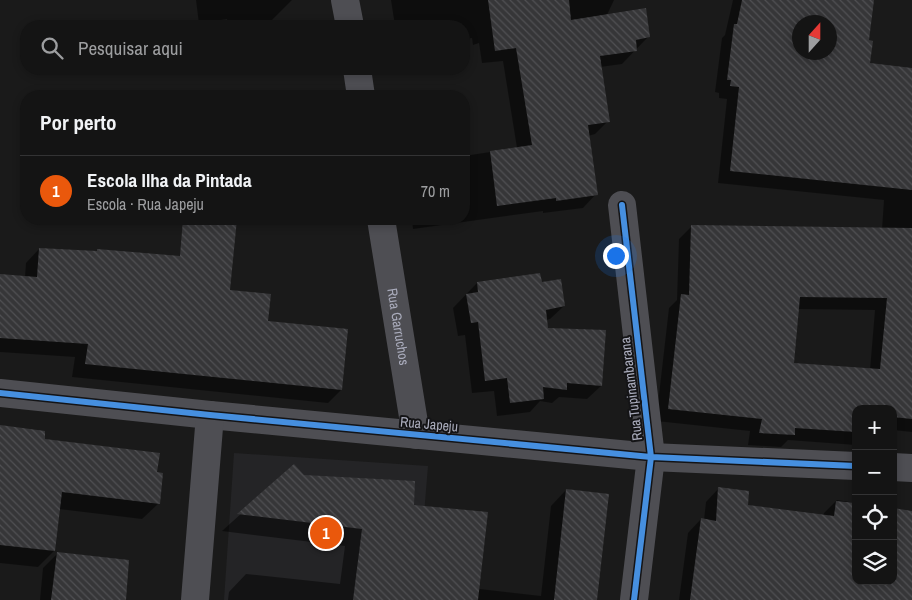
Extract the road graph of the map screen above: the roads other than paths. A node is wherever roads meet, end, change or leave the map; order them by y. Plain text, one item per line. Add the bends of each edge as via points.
1 (345, 0) edge
2 (349, 20) edge
3 (358, 75) edge
4 (360, 90) edge
5 (622, 205) dead end
6 (382, 225) edge
7 (0, 393) edge
8 (210, 415) junction
9 (416, 435) junction
10 (651, 457) junction
11 (852, 466) edge
12 (897, 468) edge
13 (912, 468) edge
14 (196, 600) edge
15 (634, 600) edge

1 - 2 street
3 - 4 street
5 - 10 street, Rua Tupinambarana
6 - 9 street, Rua Garruchos
7 - 8 street, Rua Japeju
8 - 9 street, Rua Japeju
8 - 14 street
9 - 10 street, Rua Japeju
10 - 11 street, Rua Japeju
10 - 15 street, Rua Tupinambarana
12 - 13 street

